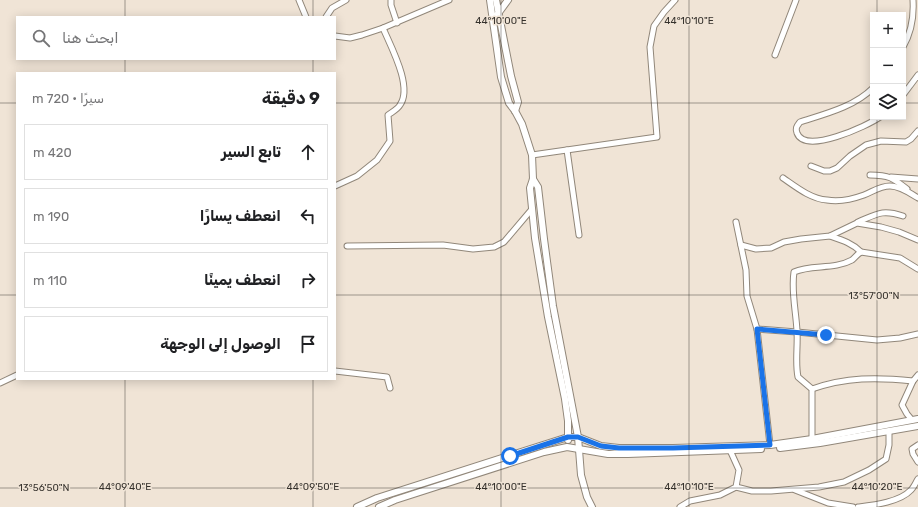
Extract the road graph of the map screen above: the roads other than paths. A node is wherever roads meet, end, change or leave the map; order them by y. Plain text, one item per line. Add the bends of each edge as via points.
1 (300, 0) edge
2 (346, 0) edge
3 (391, 0) edge
4 (449, 0) edge
5 (490, 0) edge
6 (496, 0) edge
7 (508, 0) edge
8 (675, 0) edge
9 (796, 0) edge
10 (913, 0) edge
11 (916, 13) edge
12 (499, 14) junction
13 (306, 16) edge
14 (327, 16) edge
15 (493, 19) junction
16 (397, 23) junction
17 (384, 28) junction
18 (336, 36) edge
19 (906, 40) edge
20 (775, 55) dead end
21 (918, 75) edge
22 (870, 91) edge
23 (906, 91) edge
24 (515, 111) junction
25 (876, 120) edge
26 (918, 131) edge
27 (567, 150) junction
28 (532, 156) junction
29 (811, 166) dead end
30 (870, 175) dead end
31 (891, 177) junction
32 (783, 178) dead end
33 (918, 178) edge
34 (533, 179) junction
35 (336, 186) edge
36 (917, 197) edge
37 (532, 209) junction
38 (903, 216) dead end
39 (736, 222) dead end
40 (857, 223) junction
41 (579, 235) dead end
42 (830, 236) junction
43 (918, 240) edge
44 (740, 245) junction
45 (347, 246) dead end
46 (861, 252) junction
47 (918, 269) edge
48 (757, 329) junction
49 (797, 332) junction
50 (918, 334) edge
51 (336, 371) edge
52 (16, 375) edge
53 (918, 375) edge
54 (913, 381) junction
55 (0, 383) edge
56 (390, 388) dead end
57 (812, 389) junction
58 (915, 419) edge
59 (918, 426) edge
60 (889, 431) junction
61 (568, 437) junction
62 (578, 437) junction
63 (812, 439) junction
64 (770, 445) junction
65 (918, 445) edge
66 (568, 447) junction
67 (579, 448) junction
68 (729, 449) junction
69 (918, 462) edge
70 (918, 479) edge
71 (736, 487) junction
72 (792, 489) junction
73 (836, 506) edge
74 (844, 506) edge
75 (357, 507) edge
76 (378, 507) edge
77 (592, 507) edge
78 (680, 507) edge
79 (853, 507) edge
80 (858, 507) edge
81 (864, 507) edge

1 - 13 street
2 - 14 street via 332,8
3 - 16 street
4 - 16 street
5 - 15 street
6 - 12 street
7 - 12 street
8 - 27 street via 654,26 650,47 656,137
9 - 20 street
10 - 11 street
11 - 19 street
12 - 15 street
12 - 24 street via 518,102
15 - 24 street via 501,77 509,103
16 - 17 street
17 - 18 street via 350,38
17 - 35 street via 405,89 400,105 388,115 390,142 378,160 356,176
21 - 23 street
22 - 25 street via 846,107 800,122 796,126 796,131 803,140 810,142 842,135
24 - 28 street via 527,136
26 - 29 street via 906,142 881,141 866,145 830,171
27 - 28 street
27 - 41 street
28 - 34 street
30 - 31 street
31 - 33 street
31 - 36 street
32 - 36 street via 812,196 827,200 852,199 889,186
34 - 37 street via 530,188
34 - 62 street via 538,187 553,306
37 - 45 street via 504,242 494,247 472,249 443,246
37 - 61 street via 548,317 565,399
38 - 40 street via 884,212 873,214
39 - 44 street
40 - 42 street
40 - 43 street via 871,224
42 - 44 street via 784,242 771,248 756,249
42 - 46 street via 845,240
44 - 48 street via 746,270 747,296
46 - 47 street via 900,258
46 - 49 street via 853,260 820,268 802,268 794,272 792,285
48 - 49 street
48 - 64 street
49 - 50 street via 877,340
49 - 57 street via 795,366 798,377
51 - 56 street via 387,377
52 - 55 street
53 - 54 street
54 - 57 street via 859,379 831,382
54 - 58 street via 902,405 906,414
57 - 63 street
58 - 63 street
59 - 60 street
60 - 68 street via 768,449
60 - 72 street via 886,459 869,470 844,482
61 - 62 street
61 - 66 street
61 - 75 street
62 - 67 street
62 - 68 street via 601,446 619,448
63 - 64 street
64 - 68 street
65 - 69 street via 912,449
66 - 67 street
66 - 76 street via 544,452
67 - 68 street via 608,454
67 - 77 street via 581,475
68 - 71 street via 739,470
70 - 81 street via 904,495
71 - 72 street via 752,491
71 - 78 street via 720,496 690,501
72 - 73 street
73 - 74 street
74 - 79 street
80 - 81 street

